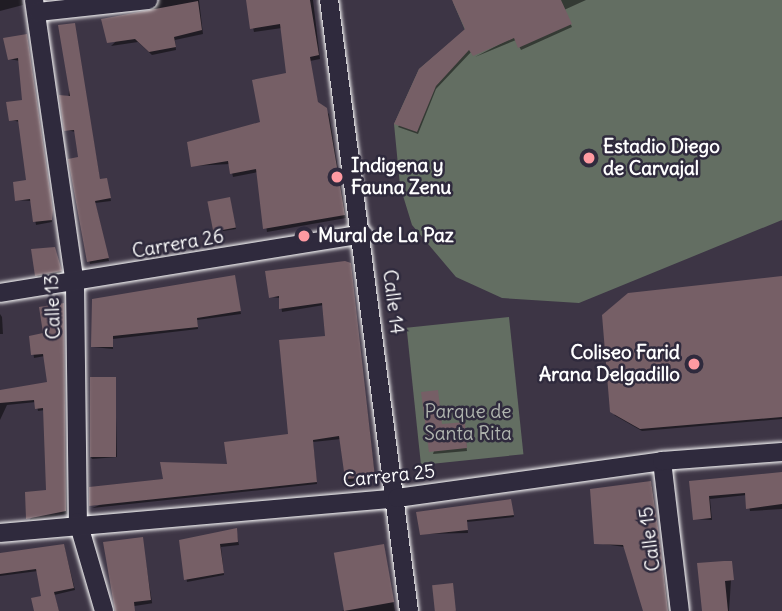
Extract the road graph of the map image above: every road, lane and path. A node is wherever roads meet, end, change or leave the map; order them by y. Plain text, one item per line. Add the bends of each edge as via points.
1 (148, 0) edge
2 (329, 0) edge
3 (124, 1) edge
4 (36, 6) edge
5 (363, 234) junction
6 (75, 284) junction
7 (0, 293) edge
8 (782, 452) edge
9 (662, 461) junction
10 (397, 498) junction
11 (78, 522) junction
12 (0, 533) edge
13 (104, 611) edge
14 (409, 611) edge
15 (680, 611) edge

1 - 3 street
2 - 5 street, Calle 14
3 - 4 street
4 - 6 street, Calle 13
5 - 6 street, Carrera 26
5 - 10 street, Calle 14
6 - 7 street, Carrera 26
6 - 11 street, Calle 13
8 - 9 street, Carrera 25
9 - 10 street, Carrera 25
9 - 15 street, Calle 15
10 - 11 street, Carrera 25
10 - 14 street, Calle 14
11 - 12 street, Carrera 25
11 - 13 street, Calle 13

